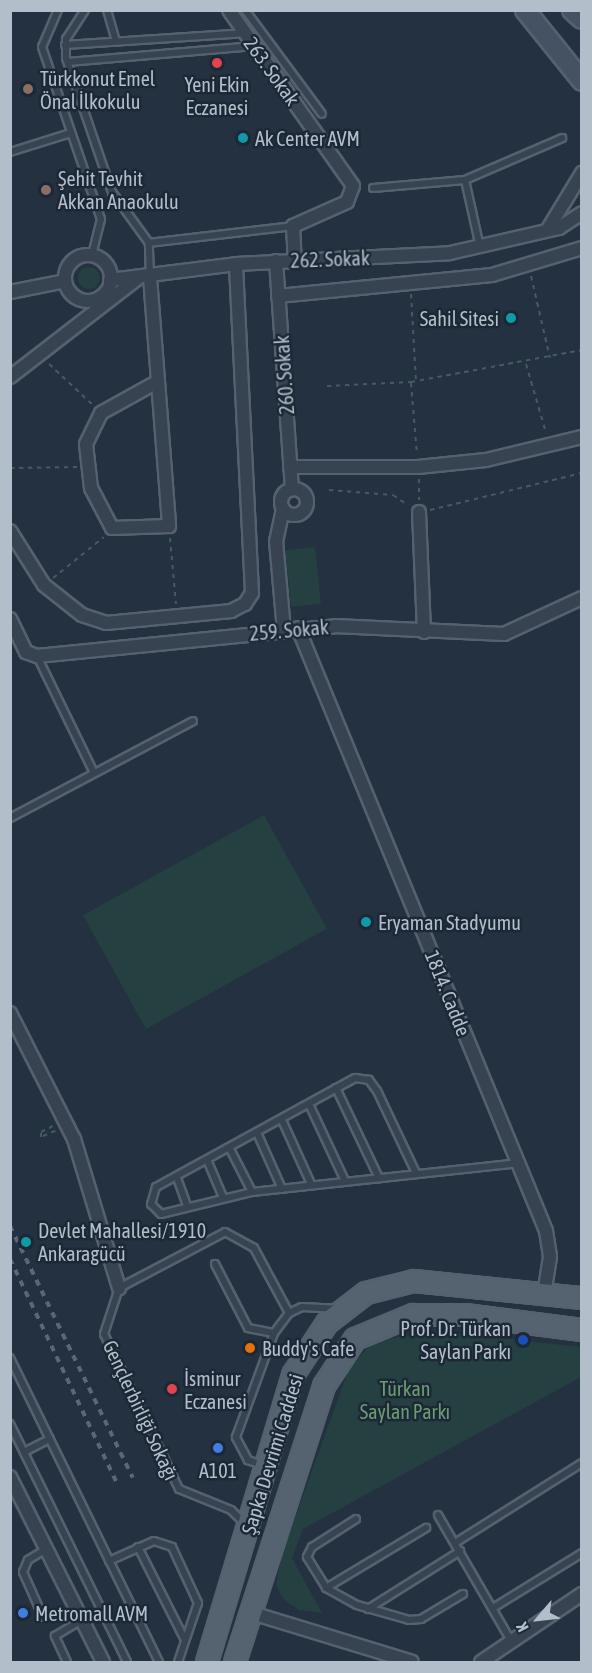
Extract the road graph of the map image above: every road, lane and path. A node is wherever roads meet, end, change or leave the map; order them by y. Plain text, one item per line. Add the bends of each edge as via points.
1 (58, 10) edge
2 (85, 10) edge
3 (107, 10) edge
4 (229, 10) edge
5 (245, 10) edge
6 (525, 10) edge
7 (572, 10) edge
8 (582, 19) edge
9 (245, 33) junction
10 (116, 42) junction
11 (65, 45) junction
12 (254, 46) junction
13 (68, 62) junction
14 (582, 81) edge
15 (322, 114) dead end
16 (70, 133) junction
17 (562, 138) dead end
18 (10, 152) edge
19 (582, 173) edge
20 (465, 180) junction
21 (373, 188) dead end
22 (582, 213) edge
23 (293, 225) junction
24 (548, 229) junction
25 (149, 243) junction
26 (481, 248) junction
27 (582, 248) edge
28 (92, 256) junction
29 (295, 260) junction
30 (276, 261) junction
31 (236, 264) junction
32 (528, 266) junction
33 (145, 277) junction
34 (110, 280) junction
35 (65, 281) junction
36 (410, 283) junction
37 (10, 292) edge
38 (278, 296) junction
39 (582, 350) edge
40 (38, 352) junction
41 (550, 358) junction
42 (525, 364) junction
43 (10, 377) edge
44 (416, 381) junction
45 (157, 382) junction
46 (411, 382) junction
47 (327, 386) dead end
48 (101, 413) junction
49 (582, 437) edge
50 (550, 447) junction
51 (86, 466) junction
52 (291, 467) junction
53 (418, 467) junction
54 (10, 468) edge
55 (582, 473) edge
56 (292, 489) junction
57 (329, 490) dead end
58 (284, 509) junction
59 (419, 512) junction
60 (169, 526) junction
61 (112, 528) junction
62 (10, 531) edge
63 (44, 585) junction
64 (582, 598) edge
65 (177, 616) junction
66 (10, 619) edge
67 (298, 628) junction
68 (284, 630) junction
69 (424, 632) junction
70 (37, 656) junction
71 (193, 721) dead end
72 (94, 773) junction
73 (10, 818) edge
74 (10, 1013) edge
75 (336, 1088) junction
76 (309, 1104) junction
77 (282, 1120) junction
78 (56, 1125) dead end
79 (59, 1130) dead end
80 (258, 1135) junction
81 (230, 1149) junction
82 (208, 1162) junction
83 (518, 1163) junction
84 (416, 1173) junction
85 (177, 1178) junction
86 (379, 1178) junction
87 (345, 1181) junction
88 (311, 1184) junction
89 (282, 1189) junction
90 (252, 1192) junction
91 (223, 1197) junction
92 (187, 1205) junction
93 (215, 1264) dead end
94 (119, 1288) junction
95 (544, 1294) junction
96 (582, 1298) edge
97 (343, 1310) junction
98 (289, 1312) junction
99 (582, 1330) edge
100 (274, 1333) junction
101 (10, 1358) edge
102 (10, 1424) edge
103 (50, 1439) junction
104 (24, 1452) junction
105 (582, 1463) edge
106 (266, 1467) junction
107 (10, 1477) edge
108 (438, 1515) dead end
109 (357, 1519) dead end
110 (249, 1528) junction
111 (426, 1528) dead end
112 (455, 1543) junction
113 (46, 1548) junction
114 (138, 1548) junction
115 (460, 1551) junction
116 (582, 1553) edge
117 (109, 1561) junction
118 (326, 1588) junction
119 (463, 1594) dead end
120 (582, 1594) edge
121 (226, 1607) junction
122 (493, 1608) junction
123 (368, 1609) junction
124 (252, 1613) junction
125 (44, 1617) dead end
126 (82, 1620) junction
127 (510, 1639) junction
128 (185, 1640) junction
129 (403, 1661) edge
130 (67, 1662) edge
131 (103, 1662) edge
132 (127, 1662) edge
133 (159, 1662) edge
134 (178, 1662) edge
135 (207, 1662) edge
136 (235, 1662) edge
137 (481, 1662) edge

1 - 16 lane via 42,47
2 - 11 lane
3 - 10 lane
4 - 9 street, 263. Sokak
5 - 15 lane
6 - 14 main road
7 - 8 main road
9 - 10 lane
9 - 12 street, 263. Sokak
10 - 11 lane
11 - 13 lane
12 - 13 lane
12 - 23 street, 263. Sokak via 354,186 347,202
13 - 25 lane via 112,192
16 - 18 lane
16 - 28 lane via 101,219
17 - 20 lane
19 - 24 street
20 - 21 lane
20 - 26 lane
22 - 24 street, 262. Sokak
23 - 25 lane
23 - 29 street
24 - 26 street, 262. Sokak
25 - 33 lane
26 - 29 street, 262. Sokak
27 - 32 street
28 - 34 street via 107,266
28 - 35 street via 74,260
29 - 30 street, 262. Sokak
30 - 31 street, 262. Sokak
30 - 38 street, 260. Sokak
31 - 33 street, 262. Sokak
31 - 65 street via 252,593 231,611
32 - 36 street via 492,275
32 - 41 path
33 - 34 street, 262. Sokak
33 - 40 street
33 - 45 street
34 - 35 street via 105,293 85,300 72,295
35 - 37 street
36 - 38 street
36 - 44 path
38 - 52 street, 260. Sokak
39 - 41 path
40 - 43 street
40 - 48 path
41 - 42 path
42 - 44 path
42 - 50 path
44 - 46 path
45 - 48 street
45 - 60 street
46 - 47 path
46 - 53 path
48 - 51 street via 86,444
49 - 50 street
50 - 53 street
51 - 54 path
51 - 61 street
52 - 53 street
52 - 56 street, 260. Sokak
53 - 59 path
55 - 59 path
56 - 58 street, 260. Sokak via 282,497
56 - 58 street, 260. Sokak via 306,496 305,509 295,515
57 - 59 path via 393,495
58 - 68 street, 260. Sokak via 276,541
59 - 69 street
60 - 61 street
60 - 65 path
61 - 63 path
62 - 63 street
63 - 65 street via 62,604 106,623
64 - 69 street, 259. Sokak via 504,634
66 - 70 street via 26,652
67 - 68 street, 259. Sokak
67 - 69 street, 259. Sokak
67 - 83 street, 1814. Cadde
68 - 70 street, 259. Sokak
70 - 72 lane
71 - 72 lane
72 - 73 lane
74 - 94 street via 74,1140
75 - 76 lane
75 - 84 lane via 354,1078 369,1080
75 - 86 lane
76 - 77 lane
76 - 87 lane
77 - 80 lane
77 - 88 lane
78 - 79 path via 41,1132 42,1137
80 - 81 lane
80 - 89 lane
81 - 82 lane
81 - 90 lane
82 - 85 lane
82 - 91 lane
83 - 84 lane
83 - 95 street, 1814. Cadde via 550,1245
84 - 86 lane
85 - 92 lane
85 - 92 lane via 151,1192 151,1204 161,1214
86 - 87 lane
87 - 88 lane
88 - 89 lane
89 - 90 lane
90 - 91 lane
91 - 92 lane
93 - 100 lane via 248,1328
94 - 98 lane via 225,1232 254,1248
94 - 110 lane, Gençlerbirliği Sokağı via 104,1334 179,1489 231,1510
95 - 96 main road, Şapka Devrimi Caddesi
95 - 97 main road, Şapka Devrimi Caddesi via 414,1281 366,1293
97 - 98 lane via 302,1306
97 - 106 main road, Şapka Devrimi Caddesi via 314,1339 293,1376
98 - 100 lane
99 - 124 main road, Şapka Devrimi Caddesi via 465,1315 413,1315 355,1339 324,1386
100 - 106 lane via 236,1437 248,1460
101 - 103 lane
102 - 104 lane
103 - 104 lane
103 - 117 lane
104 - 132 lane
105 - 112 lane
106 - 110 main road, Şapka Devrimi Caddesi
107 - 113 street
108 - 112 lane
109 - 118 lane via 312,1546 307,1557
110 - 121 main road, Şapka Devrimi Caddesi
111 - 118 lane
112 - 115 lane
113 - 125 lane via 28,1560 22,1572
113 - 126 street
114 - 117 lane
114 - 128 lane
114 - 128 lane via 160,1539 172,1547 198,1603
115 - 122 lane
115 - 123 lane
116 - 122 lane
117 - 133 lane
118 - 123 lane
119 - 123 lane via 422,1619
120 - 127 street
121 - 124 main road
121 - 135 main road, Şapka Devrimi Caddesi
122 - 127 lane
124 - 129 street
124 - 136 main road, Şapka Devrimi Caddesi
126 - 130 lane via 55,1636
126 - 131 street
127 - 137 street
128 - 134 lane

